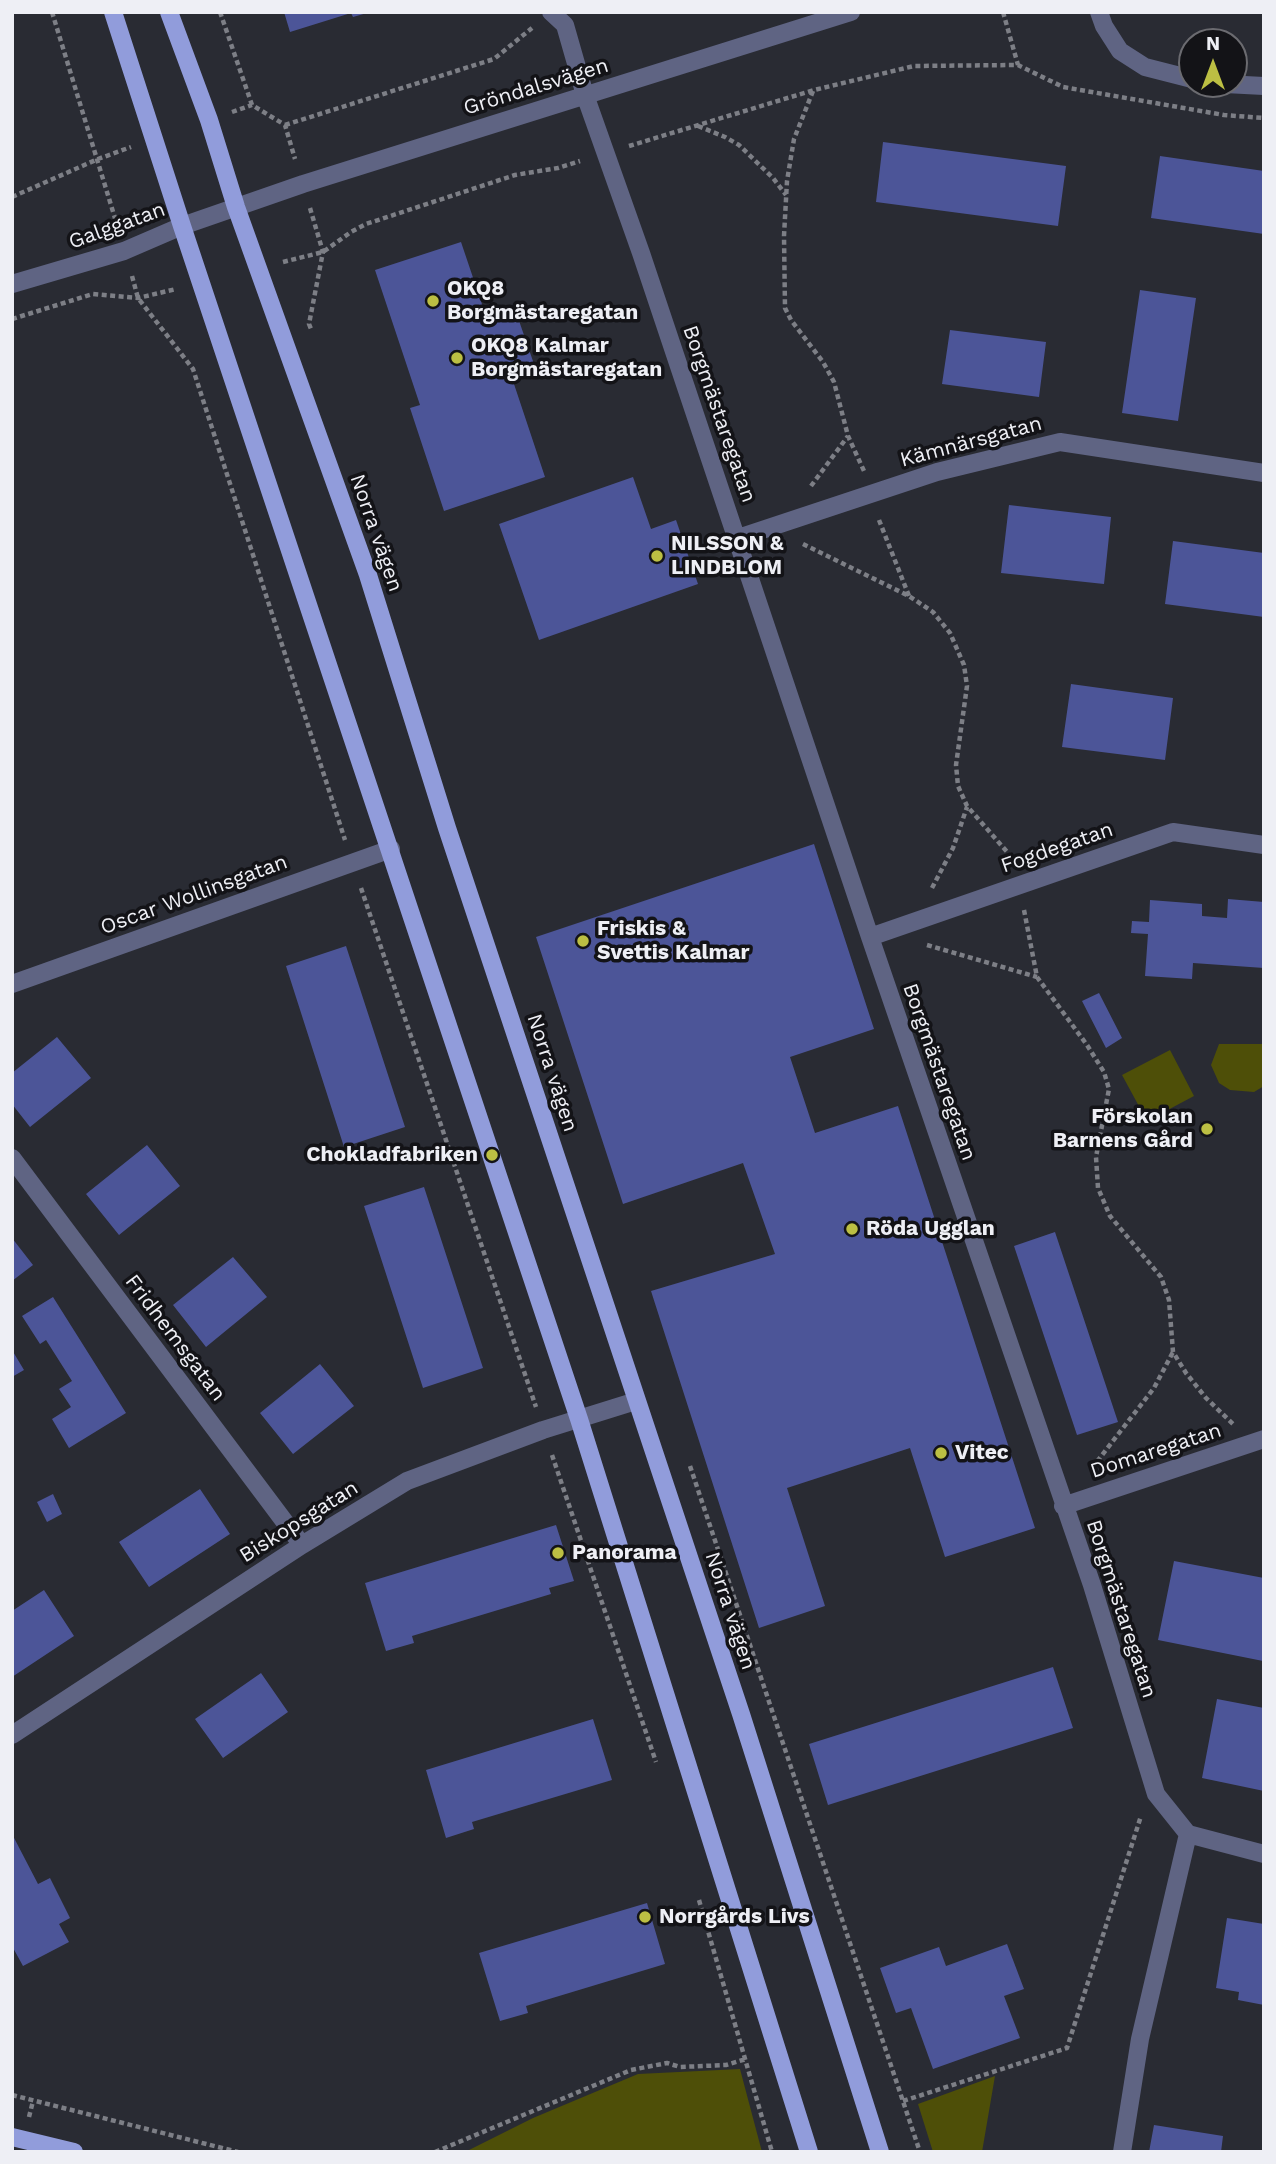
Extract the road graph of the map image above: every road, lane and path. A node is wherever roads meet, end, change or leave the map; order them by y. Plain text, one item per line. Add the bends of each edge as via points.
1 (52, 12) edge
2 (113, 12) edge
3 (169, 12) edge
4 (220, 12) edge
5 (851, 12) edge
6 (1003, 12) edge
7 (1098, 12) edge
8 (547, 16) edge
9 (1018, 65) junction
10 (1178, 75) edge
11 (814, 90) junction
12 (585, 95) junction
13 (1264, 118) edge
14 (698, 125) junction
15 (607, 153) junction
16 (786, 196) junction
17 (12, 197) edge
18 (236, 207) junction
19 (182, 226) junction
20 (12, 285) edge
21 (12, 319) edge
22 (314, 337) dead end
23 (848, 436) junction
24 (1264, 473) edge
25 (866, 475) dead end
26 (804, 495) dead end
27 (877, 515) dead end
28 (738, 538) junction
29 (799, 542) dead end
30 (909, 596) junction
31 (967, 806) junction
32 (1264, 845) edge
33 (391, 849) junction
34 (1015, 861) dead end
35 (352, 862) junction
36 (931, 891) dead end
37 (1024, 909) dead end
38 (870, 937) junction
39 (921, 943) dead end
40 (1037, 976) junction
41 (12, 984) edge
42 (426, 1079) junction
43 (433, 1082) dead end
44 (12, 1158) edge
45 (469, 1188) dead end
46 (465, 1197) junction
47 (1172, 1352) junction
48 (636, 1401) junction
49 (579, 1419) junction
50 (543, 1430) junction
51 (1241, 1431) dead end
52 (1264, 1439) edge
53 (689, 1465) dead end
54 (1092, 1468) dead end
55 (1063, 1506) junction
56 (302, 1545) junction
57 (12, 1735) edge
58 (657, 1766) dead end
59 (1156, 1794) junction
60 (1188, 1834) junction
61 (1264, 1854) edge
62 (698, 1897) dead end
63 (746, 2059) junction
64 (12, 2095) edge
65 (904, 2101) junction
66 (12, 2137) edge
67 (75, 2152) edge
68 (237, 2152) edge
69 (435, 2152) edge
70 (772, 2152) edge
71 (809, 2152) edge
72 (880, 2152) edge
73 (920, 2152) edge
74 (1122, 2152) edge

1 - 17 path via 98,159
2 - 19 main road
3 - 18 main road, Norra vägen
4 - 8 path via 252,105 285,125 494,59
5 - 12 street, Gröndalsvägen
6 - 9 path
7 - 10 street via 1120,51 1145,67
8 - 12 street, Borgmästaregatan via 565,25
9 - 11 path via 914,66
9 - 13 path via 1063,87
11 - 14 path
11 - 16 path via 794,139
12 - 15 street, Borgmästaregatan
12 - 18 street, Gröndalsvägen
14 - 15 path
14 - 16 path via 739,145
15 - 22 path via 515,176 351,232 323,252 309,324
15 - 28 street, Borgmästaregatan
16 - 23 path via 785,308 834,382
18 - 19 street, Galggatan
18 - 48 main road, Norra vägen via 368,575
19 - 20 street, Galggatan via 124,250
19 - 33 main road
21 - 35 path via 93,294 138,298 193,369
23 - 25 path
23 - 26 path
24 - 28 street, Kämnärsgatan via 1060,442 937,472
27 - 30 path
28 - 38 street, Borgmästaregatan
29 - 30 path
30 - 31 path via 933,612 950,633 964,665 967,686 956,765 958,786
31 - 34 path
31 - 36 path
32 - 38 street, Fogdegatan via 1173,832
33 - 35 street, Oscar Wollinsgatan
33 - 49 main road
35 - 41 street, Oscar Wollinsgatan
35 - 42 path
37 - 40 path
38 - 55 street, Borgmästaregatan
39 - 40 path
40 - 47 path via 1104,1072 1109,1088 1096,1157 1098,1188 1110,1216 1161,1277 1169,1300
42 - 43 path
42 - 46 path
44 - 56 street, Fridhemsgatan
45 - 46 path
46 - 50 path
47 - 51 path via 1206,1398
47 - 54 path via 1154,1388
48 - 49 street, Biskopsgatan
48 - 72 main road, Norra vägen
49 - 50 street, Biskopsgatan
49 - 71 main road
50 - 56 street, Biskopsgatan via 407,1481
50 - 58 path
52 - 55 street, Domaregatan
53 - 65 path
55 - 59 street, Borgmästaregatan
56 - 57 street, Biskopsgatan
59 - 60 street, Borgmästaregatan
59 - 65 path via 1140,1816 1067,2048
60 - 61 street
60 - 74 street via 1140,2039
62 - 63 path
63 - 69 path via 680,2067 667,2063 631,2070
63 - 70 path
64 - 68 path
65 - 73 path
66 - 67 main road

